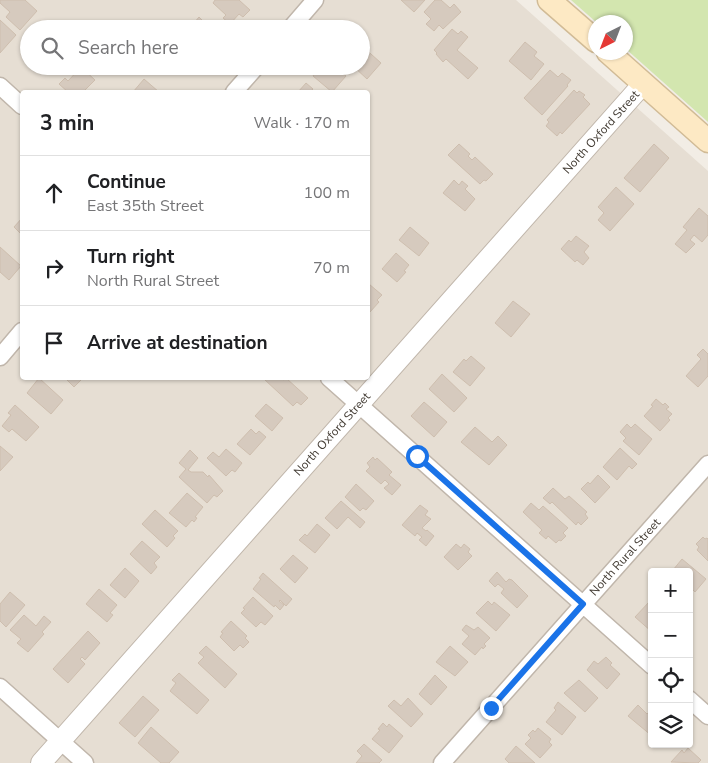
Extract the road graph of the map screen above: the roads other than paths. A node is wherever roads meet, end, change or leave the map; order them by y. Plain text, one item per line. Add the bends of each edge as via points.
1 (315, 0) edge
2 (549, 0) edge
3 (298, 20) edge
4 (588, 35) edge
5 (617, 60) edge
6 (249, 75) edge
7 (643, 84) junction
8 (0, 86) edge
9 (236, 90) edge
10 (20, 104) edge
11 (708, 141) edge
12 (20, 333) edge
13 (0, 357) edge
14 (330, 380) edge
15 (358, 404) junction
16 (708, 464) edge
17 (583, 604) junction
18 (648, 662) edge
19 (0, 686) edge
20 (693, 703) edge
21 (708, 716) edge
22 (61, 741) junction
23 (41, 763) edge
24 (85, 763) edge
25 (442, 763) edge

1 - 3 street
2 - 4 main road
5 - 7 main road
6 - 9 street
7 - 11 main road
7 - 15 street, North Oxford Street
8 - 10 street
12 - 13 street
14 - 15 street
15 - 17 street
15 - 22 street, North Oxford Street
16 - 17 street, North Rural Street
17 - 18 street
17 - 25 street, North Rural Street
19 - 22 street
20 - 21 street
22 - 23 street, North Oxford Street
22 - 24 street

